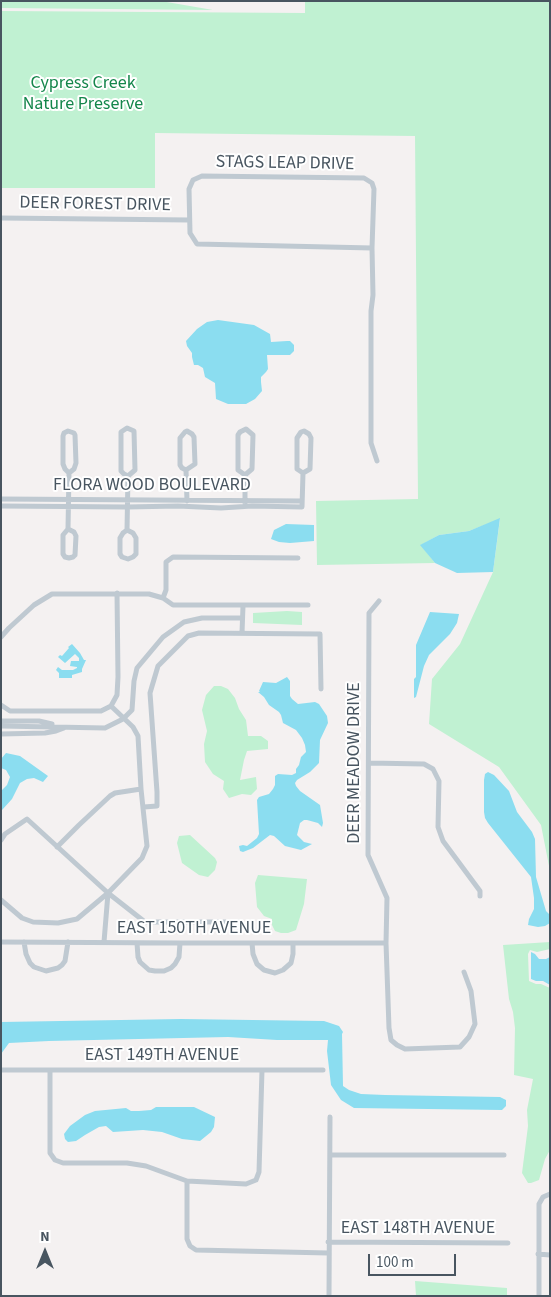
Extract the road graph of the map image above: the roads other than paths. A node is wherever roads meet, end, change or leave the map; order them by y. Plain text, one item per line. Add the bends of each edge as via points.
1 (1, 218) edge
2 (189, 220) junction
3 (372, 248) junction
4 (377, 461) dead end
5 (186, 470) junction
6 (69, 473) junction
7 (303, 473) junction
8 (245, 475) junction
9 (128, 476) junction
10 (1, 499) edge
11 (187, 499) junction
12 (68, 500) junction
13 (127, 500) junction
14 (245, 503) junction
15 (1, 506) edge
16 (187, 506) junction
17 (68, 507) junction
18 (127, 507) junction
19 (68, 529) junction
20 (127, 530) junction
21 (298, 558) dead end
22 (117, 593) junction
23 (163, 598) junction
24 (378, 601) dead end
25 (308, 605) dead end
26 (243, 606) junction
27 (242, 618) junction
28 (242, 633) junction
29 (1, 637) edge
30 (321, 689) dead end
31 (1, 705) edge
32 (110, 706) junction
33 (124, 719) junction
34 (1, 721) edge
35 (1, 726) edge
36 (64, 727) junction
37 (1, 734) edge
38 (369, 763) junction
39 (141, 789) junction
40 (144, 807) junction
41 (1, 840) edge
42 (57, 847) junction
43 (108, 893) junction
44 (480, 896) dead end
45 (1, 900) edge
46 (239, 922) dead end
47 (1, 942) edge
48 (24, 942) junction
49 (68, 942) junction
50 (104, 942) junction
51 (137, 943) junction
52 (180, 943) junction
53 (252, 943) junction
54 (293, 943) junction
55 (386, 943) junction
56 (464, 972) dead end
57 (1, 1070) edge
58 (50, 1070) junction
59 (262, 1070) junction
60 (324, 1070) dead end
61 (330, 1117) dead end
62 (330, 1155) junction
63 (504, 1155) dead end
64 (187, 1181) junction
65 (550, 1194) edge
66 (328, 1242) junction
67 (508, 1243) dead end
68 (328, 1253) junction
69 (538, 1254) junction
70 (550, 1255) edge
71 (328, 1296) edge
72 (539, 1296) edge

1 - 2 street, DEER FOREST DRIVE
2 - 3 street, STAGS LEAP DRIVE via 190,234 197,244
2 - 3 street, STAGS LEAP DRIVE via 189,189 194,180 202,176 364,178 372,183 374,189
3 - 4 street, STAGS LEAP DRIVE via 371,443
5 - 5 street via 180,465 180,438 187,431 194,437 195,464
5 - 11 street
6 - 6 street via 63,464 63,436 68,430 75,435 76,463
6 - 12 street
7 - 7 street via 297,469 297,438 304,431 311,438 310,469
7 - 14 street, FLORA WOOD BOULEVARD via 302,504
8 - 8 street via 238,470 238,435 246,430 253,435 252,469
8 - 14 street
9 - 9 street via 121,471 121,432 127,428 134,431 135,460 135,470
9 - 13 street
10 - 12 street, FLORA WOOD BOULEVARD
11 - 13 street, FLORA WOOD BOULEVARD
11 - 14 street, FLORA WOOD BOULEVARD
11 - 16 street
12 - 13 street, FLORA WOOD BOULEVARD
12 - 17 street
13 - 18 street
14 - 16 street, FLORA WOOD BOULEVARD via 221,508
15 - 17 street, FLORA WOOD BOULEVARD
16 - 18 street, FLORA WOOD BOULEVARD
17 - 18 street, FLORA WOOD BOULEVARD
17 - 19 street
18 - 20 street
19 - 19 street via 63,535 62,554 65,558 73,558 76,536
20 - 20 street via 120,538 120,554 128,559 136,554 136,538
21 - 23 street via 173,557 166,562
22 - 23 street
22 - 29 street via 52,594 34,604
22 - 32 street via 117,695
23 - 26 street via 173,605
24 - 38 street, DEER MEADOW DRIVE via 369,613
25 - 26 street
26 - 27 street
27 - 28 street
27 - 33 street via 202,618 184,622 163,637 137,668 132,710
28 - 30 street via 320,634
28 - 40 street via 188,636 158,666 150,692 156,806
31 - 32 street via 10,711 100,711
32 - 33 street
33 - 36 street via 104,728
33 - 39 street via 138,736
34 - 36 street via 39,722
35 - 36 street
36 - 37 street via 45,733
38 - 44 street via 424,764 433,770 439,781 438,827 443,841 480,891
38 - 55 street, DEER MEADOW DRIVE via 368,855 387,898
39 - 40 street
39 - 42 street via 110,796
40 - 43 street via 148,846 142,858
41 - 42 street via 27,819
42 - 43 street
43 - 45 street via 77,919 58,922 33,922 22,918
43 - 46 street via 145,922
43 - 50 street
47 - 48 street, EAST 150TH AVENUE
48 - 49 street, EAST 150TH AVENUE
48 - 49 street via 30,963 46,971 62,965
49 - 50 street, EAST 150TH AVENUE
50 - 51 street, EAST 150TH AVENUE
51 - 52 street, EAST 150TH AVENUE
51 - 52 street via 140,962 155,971 164,971 175,964
52 - 53 street, EAST 150TH AVENUE
53 - 54 street, EAST 150TH AVENUE
53 - 54 street via 257,964 275,973 291,963
54 - 55 street, EAST 150TH AVENUE
55 - 56 street, DEER MEADOW DRIVE via 391,1040 405,1048 460,1047 469,1037 475,1024 471,990
57 - 58 street, EAST 149TH AVENUE
58 - 59 street, EAST 149TH AVENUE
58 - 64 street via 50,1152 56,1160 63,1163 146,1166
59 - 60 street, EAST 149TH AVENUE
59 - 64 street via 259,1172 256,1180 246,1184
61 - 62 street
62 - 63 street
62 - 66 street
64 - 68 street, EAST 148TH AVENUE via 187,1239 196,1250
65 - 69 street via 539,1204
66 - 67 street, EAST 148TH AVENUE
66 - 68 street
68 - 71 street
69 - 70 street
69 - 72 street

